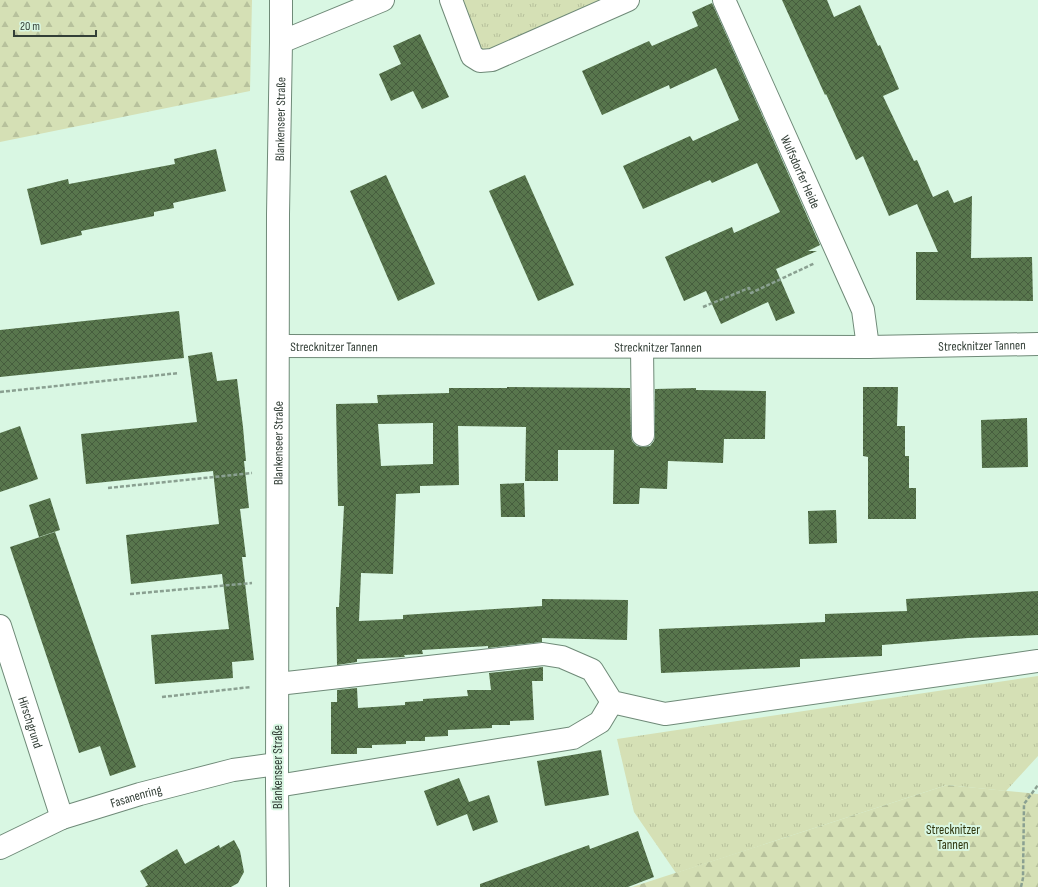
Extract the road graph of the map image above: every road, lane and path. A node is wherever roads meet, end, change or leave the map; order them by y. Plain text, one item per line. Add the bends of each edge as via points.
1 (281, 0) edge
2 (383, 0) edge
3 (451, 0) edge
4 (628, 0) edge
5 (724, 0) edge
6 (282, 42) junction
7 (837, 253) junction
8 (703, 307) dead end
9 (1038, 344) edge
10 (279, 346) junction
11 (642, 347) junction
12 (868, 347) junction
13 (179, 373) dead end
14 (0, 392) edge
15 (643, 434) dead end
16 (278, 470) junction
17 (108, 488) dead end
18 (278, 581) junction
19 (130, 594) dead end
20 (0, 626) edge
21 (1038, 661) edge
22 (278, 684) junction
23 (162, 697) dead end
24 (612, 702) junction
25 (277, 764) junction
26 (1038, 785) edge
27 (277, 786) junction
28 (62, 818) junction
29 (0, 848) edge
30 (278, 887) edge
31 (1021, 887) edge

1 - 6 street, Blankenseer Straße
2 - 6 street
3 - 4 street via 472,56 480,60 492,60
5 - 7 street, Wulfsdorfer Heide
6 - 10 street, Blankenseer Straße via 278,214
7 - 8 path via 751,293 749,288
7 - 12 street, Wulfsdorfer Heide via 863,310
9 - 12 street, Strecknitzer Tannen
10 - 11 street, Strecknitzer Tannen
10 - 16 street, Blankenseer Straße
11 - 12 street, Strecknitzer Tannen
11 - 15 street
13 - 14 path
16 - 17 path
16 - 18 street, Blankenseer Straße
18 - 19 path
18 - 22 street, Blankenseer Straße
20 - 28 street, Hirschgrund
21 - 24 street via 665,714
22 - 23 path
22 - 24 street via 543,654 562,656 592,670
22 - 25 street, Blankenseer Straße
24 - 27 street via 600,722 573,738
25 - 27 street, Blankenseer Straße
25 - 28 street, Fasanenring via 233,770 140,794
26 - 31 path via 1024,804
27 - 30 street, Blankenseer Straße
28 - 29 street, Fasanenring

